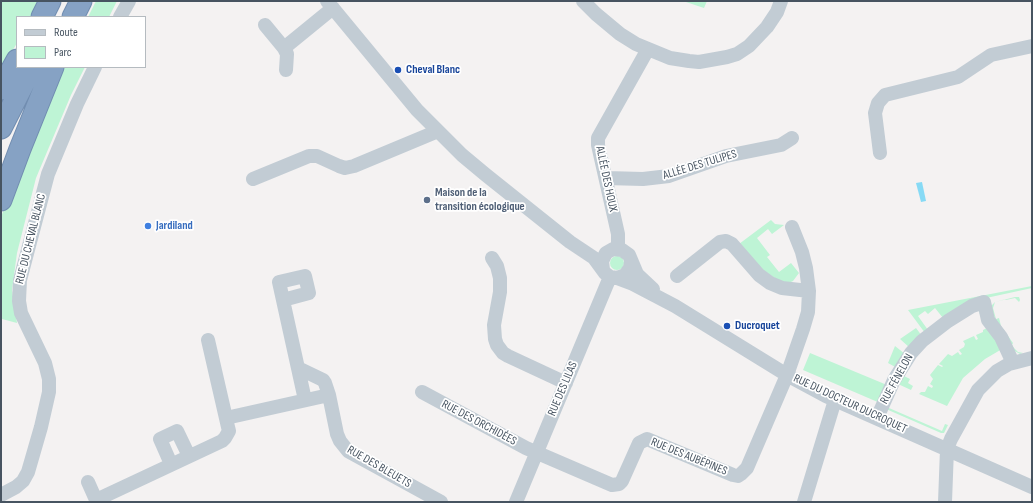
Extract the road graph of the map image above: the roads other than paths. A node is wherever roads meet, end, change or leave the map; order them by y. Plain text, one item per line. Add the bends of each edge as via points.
1 (50, 1) edge
2 (66, 1) edge
3 (81, 1) edge
4 (129, 1) edge
5 (582, 1) edge
6 (781, 1) edge
7 (330, 5) edge
8 (42, 16) edge
9 (58, 16) edge
10 (74, 16) edge
11 (121, 16) edge
12 (265, 25) dead end
13 (1032, 46) edge
14 (284, 48) junction
15 (648, 49) junction
16 (16, 62) edge
17 (16, 62) edge
18 (31, 68) edge
19 (47, 68) edge
20 (53, 68) edge
21 (95, 68) edge
22 (286, 70) dead end
23 (1, 84) edge
24 (1, 89) edge
25 (1, 128) edge
26 (438, 132) junction
27 (792, 138) dead end
28 (880, 153) dead end
29 (1, 160) edge
30 (606, 178) junction
31 (253, 179) dead end
32 (1, 200) edge
33 (792, 227) dead end
34 (553, 228) junction
35 (614, 250) junction
36 (492, 258) dead end
37 (631, 262) junction
38 (610, 275) junction
39 (677, 276) dead end
40 (809, 291) junction
41 (283, 300) dead end
42 (675, 306) junction
43 (208, 340) dead end
44 (1032, 358) edge
45 (1013, 363) junction
46 (298, 368) junction
47 (787, 375) junction
48 (566, 383) junction
49 (422, 392) dead end
50 (329, 395) junction
51 (305, 400) junction
52 (835, 400) junction
53 (226, 418) junction
54 (877, 418) junction
55 (947, 449) junction
56 (536, 453) junction
57 (189, 456) junction
58 (171, 464) junction
59 (88, 482) dead end
60 (1032, 487) edge
61 (1, 495) edge
62 (441, 502) edge
63 (516, 502) edge
64 (804, 502) edge
65 (946, 502) edge

1 - 8 highway
2 - 9 highway
3 - 10 highway
4 - 11 street
5 - 15 street via 620,34
6 - 15 street via 762,33 737,54 709,61 689,62
7 - 14 street, RUE DU DOCTEUR DUCROQUET
7 - 26 street, RUE DU DOCTEUR DUCROQUET
12 - 14 street
13 - 28 street via 991,55 958,77 885,95 878,103 875,113
14 - 22 street via 287,54
15 - 30 street, ALLÉE DES HOUX via 598,138
16 - 23 highway
17 - 24 highway
18 - 25 highway
19 - 29 highway
20 - 32 highway
21 - 61 street, RUE DU CHEVAL BLANC via 48,174 21,273 21,313 45,363 49,392 26,477 16,487
26 - 31 street via 354,166 345,168 313,155
26 - 34 street, RUE DU DOCTEUR DUCROQUET via 486,175
27 - 30 street, ALLÉE DES TULIPES via 781,145 726,156 669,176 644,179
30 - 35 street, ALLÉE DES HOUX via 618,237
33 - 40 street via 805,260
34 - 35 street, RUE DU DOCTEUR DUCROQUET via 582,244 596,249
34 - 38 street, RUE DU DOCTEUR DUCROQUET via 594,258
35 - 37 street via 626,252
35 - 38 street via 606,253 602,259 602,266
36 - 48 street via 500,278 494,325 497,345 508,356
37 - 38 street via 628,272 623,276
37 - 42 street, RUE DU DOCTEUR DUCROQUET via 640,278
38 - 42 street, RUE DU DOCTEUR DUCROQUET
38 - 48 street, RUE DES LILAS
39 - 40 street via 720,242 726,241 770,283 782,288
40 - 47 street via 806,320
41 - 46 street
42 - 47 street, RUE DU DOCTEUR DUCROQUET
43 - 53 street
44 - 45 street
45 - 54 street, RUE FÉNELON via 1001,337 988,320 984,302 972,306 948,321 910,353 894,380
45 - 55 street via 997,371 978,390
46 - 50 street, RUE DES BLEUETS via 323,380
46 - 51 street
47 - 52 street, RUE DU DOCTEUR DUCROQUET
47 - 56 street, RUE DES AUBÉPINES via 748,468 738,476 647,439 639,443 622,480 616,485
48 - 56 street, RUE DES LILAS
49 - 56 street, RUE DES ORCHIDÉES
50 - 51 street
50 - 62 street, RUE DES BLEUETS via 337,434 348,451
51 - 53 street
52 - 54 street, RUE DU DOCTEUR DUCROQUET
52 - 64 street
53 - 57 street via 228,431 225,438
54 - 55 street, RUE DU DOCTEUR DUCROQUET
55 - 60 street, RUE DU DOCTEUR DUCROQUET
55 - 65 street
56 - 63 street, RUE DES LILAS
57 - 58 street
57 - 58 street via 177,431 160,439
58 - 59 street via 96,500

